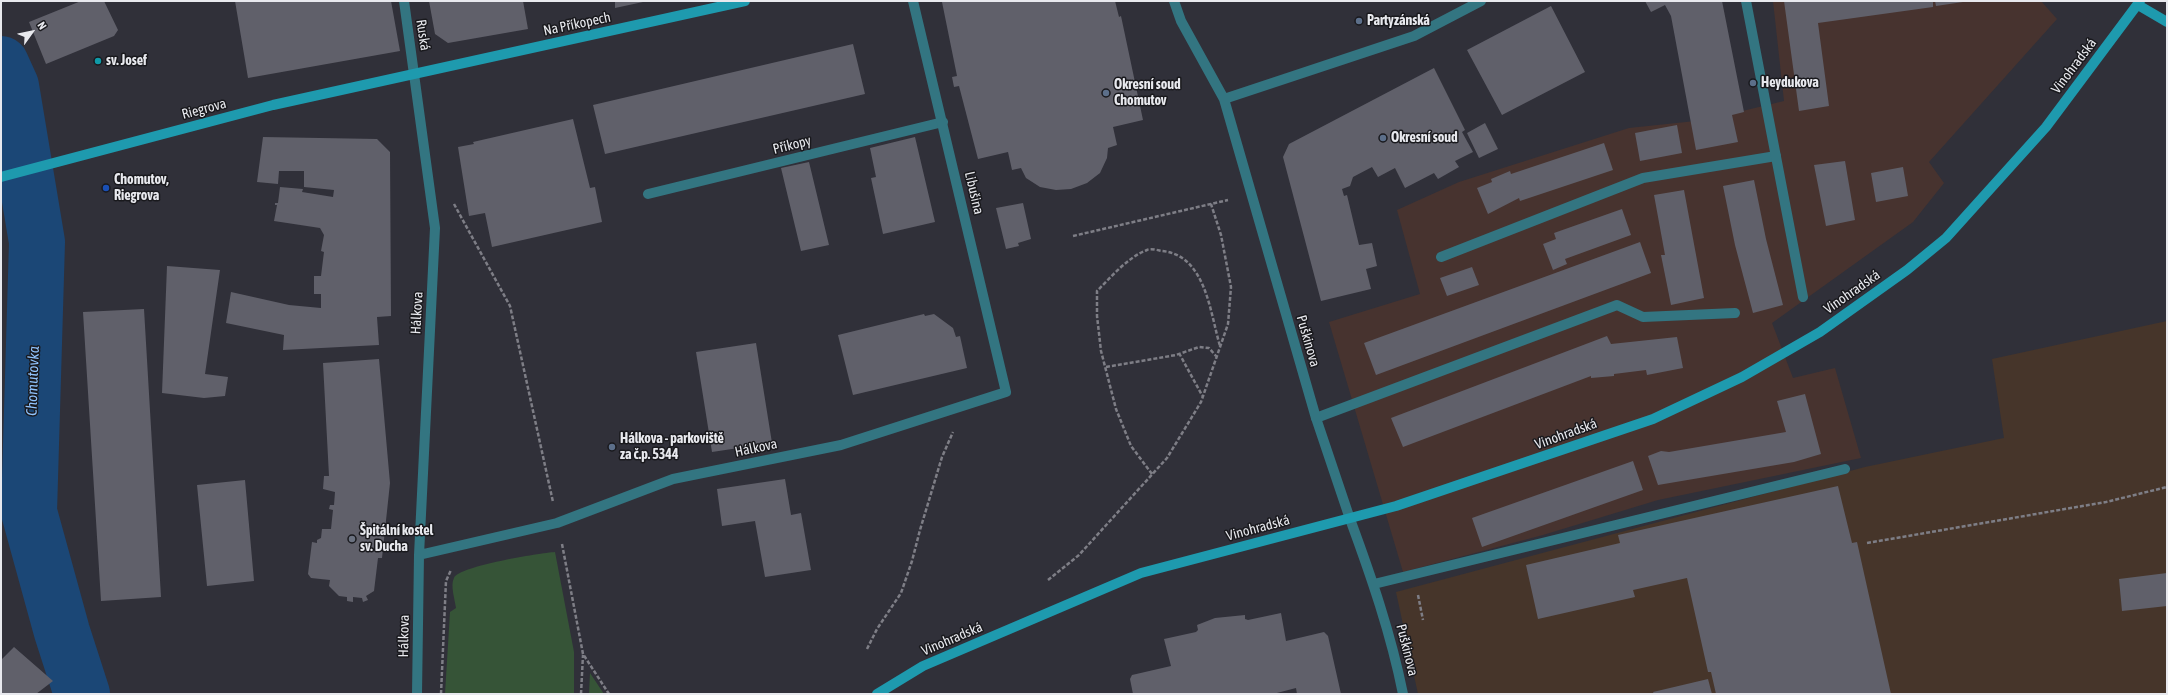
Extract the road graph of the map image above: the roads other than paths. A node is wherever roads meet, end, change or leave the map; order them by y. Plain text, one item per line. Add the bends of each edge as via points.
1 (404, 1) edge
2 (745, 1) edge
3 (913, 1) edge
4 (1174, 1) edge
5 (1481, 1) edge
6 (1746, 1) edge
7 (2139, 3) edge
8 (2167, 22) edge
9 (415, 74) junction
10 (1224, 99) junction
11 (942, 122) junction
12 (1776, 156) junction
13 (1, 177) edge
14 (648, 194) dead end
15 (1441, 257) dead end
16 (1803, 297) dead end
17 (1735, 313) dead end
18 (1006, 392) joint
19 (1316, 418) junction
20 (1845, 469) dead end
21 (1350, 519) junction
22 (419, 555) junction
23 (1374, 584) junction
24 (417, 694) edge
25 (877, 694) edge
26 (1403, 694) edge

1 - 9 street, Ruská
2 - 9 street, Na Příkopech
3 - 11 street, Libušina
4 - 10 street, Puškinova via 1181,20
5 - 10 street via 1414,36
6 - 12 street
7 - 8 street
7 - 21 street, Vinohradská via 2046,127 1946,238 1907,270 1820,332 1742,377 1652,419 1522,465
9 - 13 street, Riegrova via 273,105
9 - 22 street, Hálkova via 435,228
10 - 19 street, Puškinova
11 - 14 street, Příkopy
11 - 18 street, Libušina
12 - 15 street via 1644,178
12 - 16 street
17 - 19 street via 1643,317 1617,306
18 - 22 street, Hálkova via 841,445 673,479 557,523
19 - 21 street, Puškinova
20 - 23 street
21 - 23 street, Puškinova
21 - 25 street, Vinohradská via 1141,573 924,666
22 - 24 street, Hálkova
23 - 26 street, Puškinova

